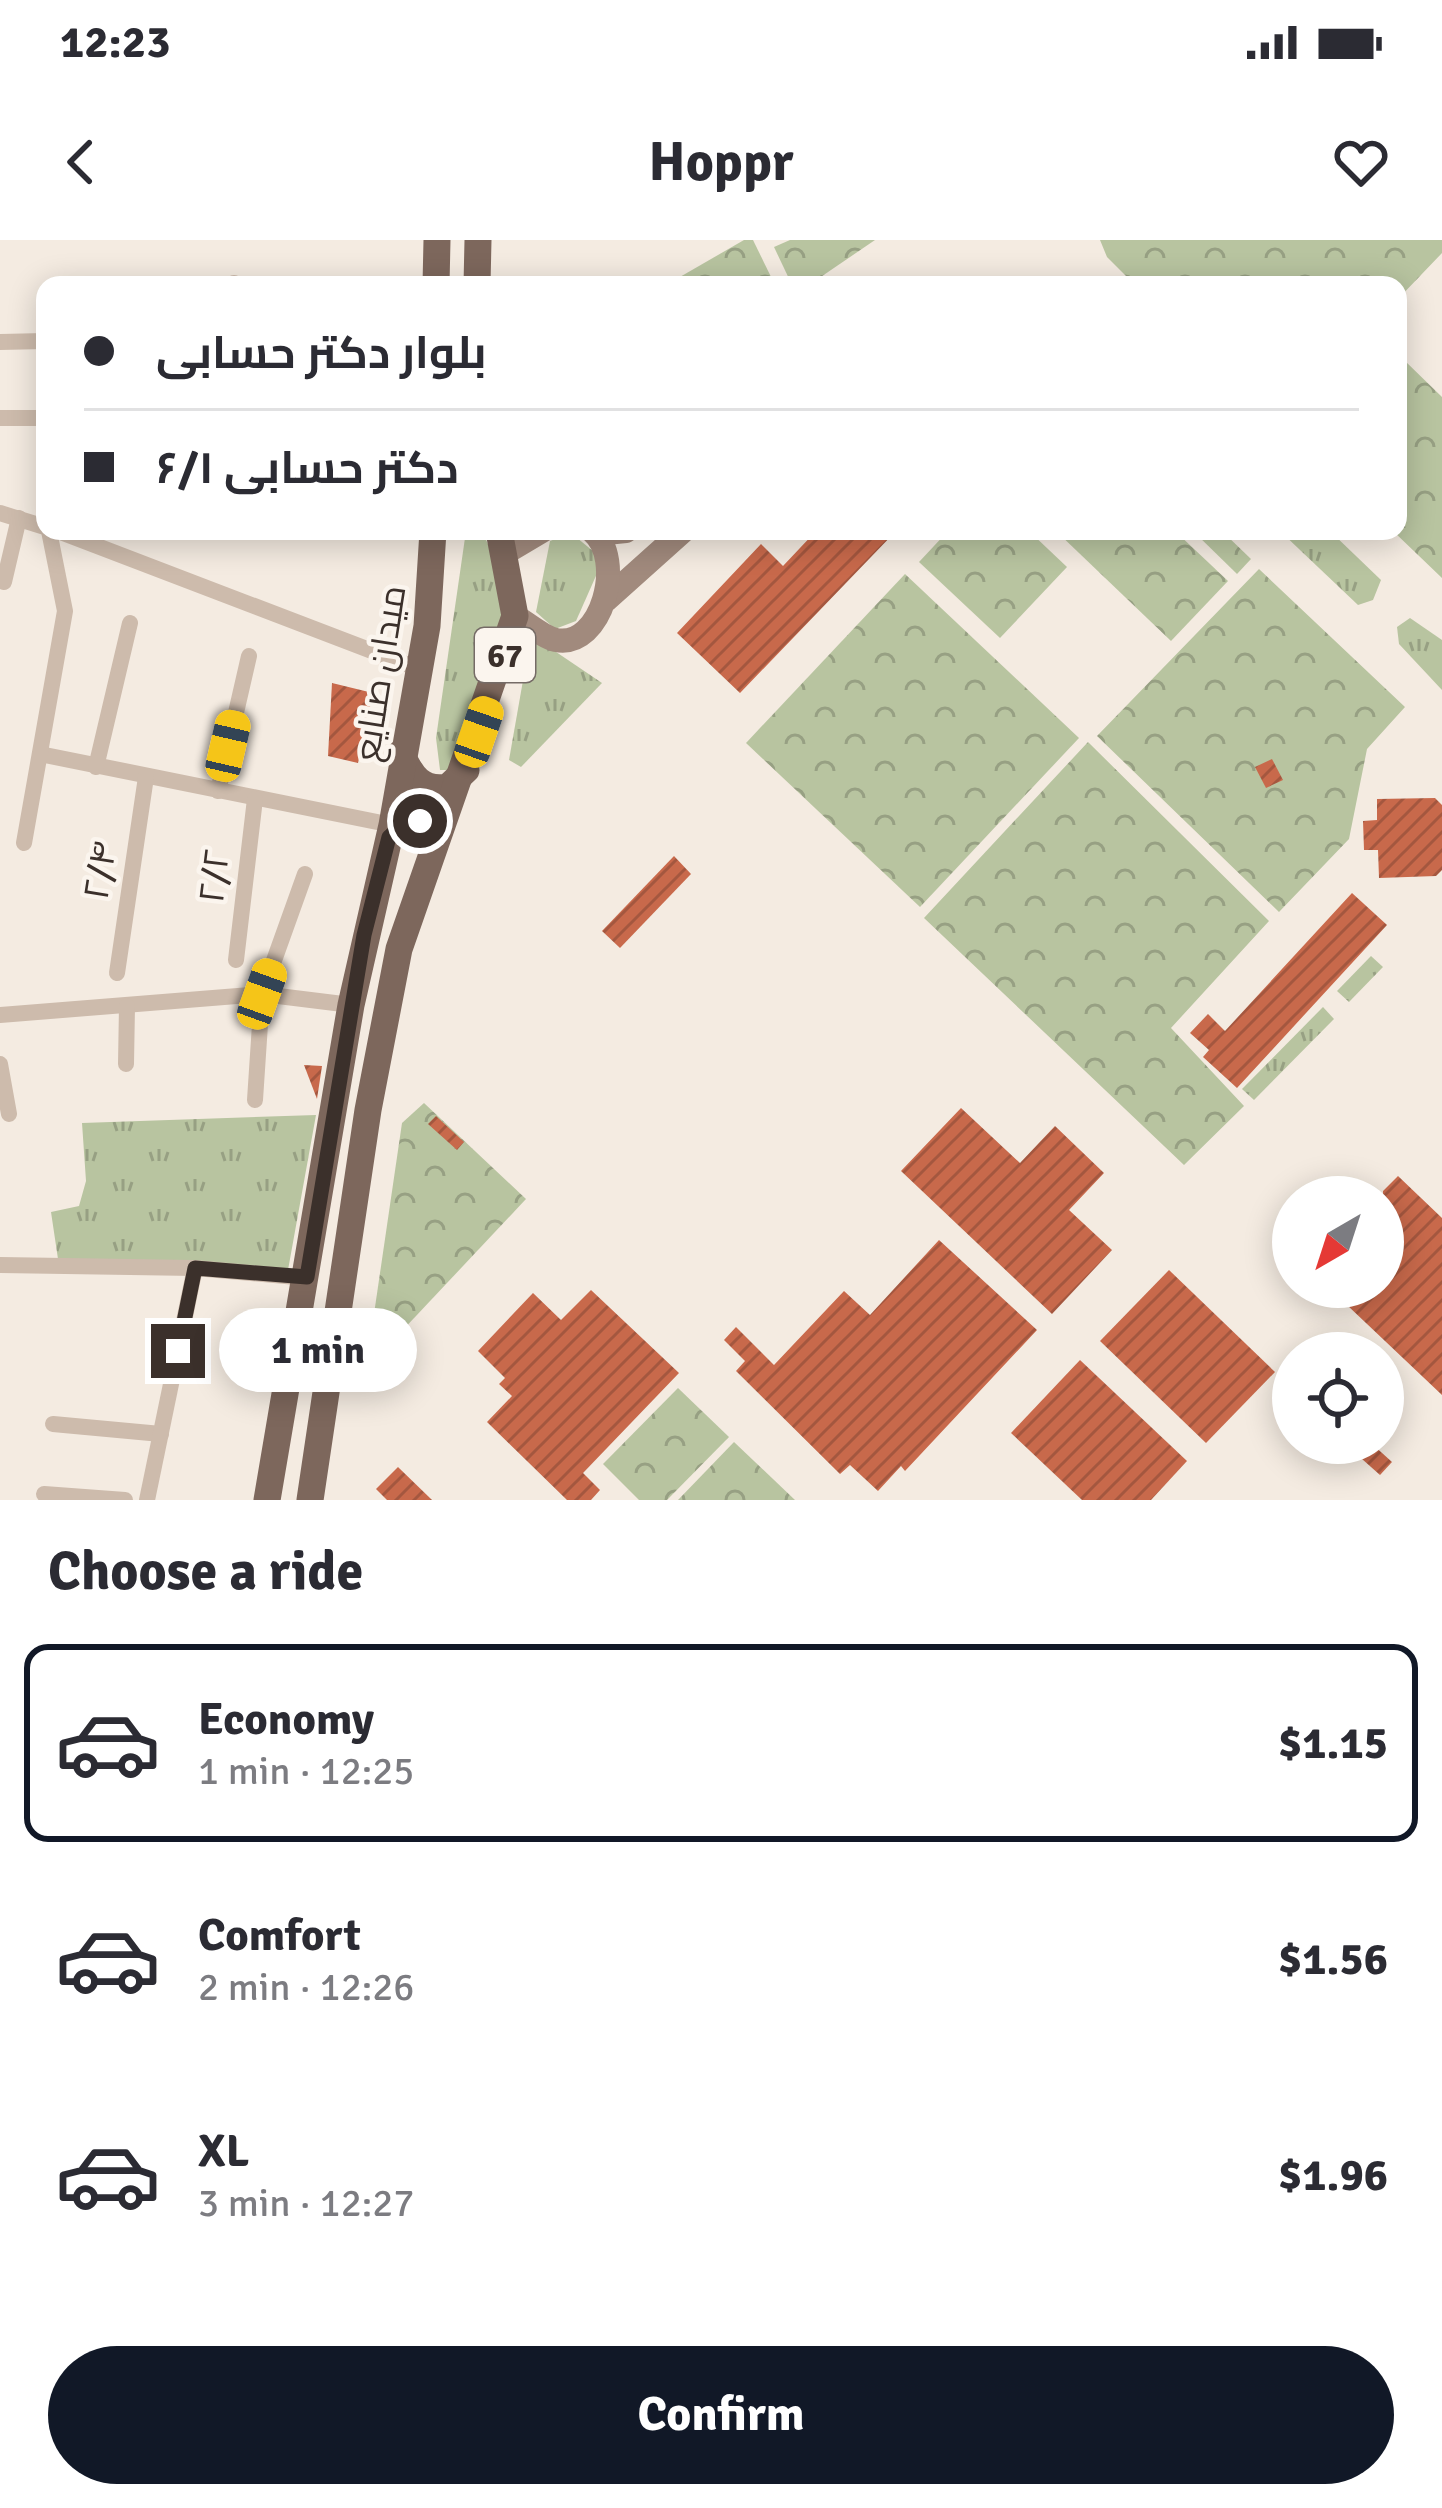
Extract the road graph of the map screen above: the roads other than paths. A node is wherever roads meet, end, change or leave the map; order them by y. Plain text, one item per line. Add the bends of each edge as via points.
1 (437, 240) edge
2 (478, 240) edge
3 (436, 276) edge
4 (477, 276) edge
5 (36, 341) edge
6 (0, 342) edge
7 (0, 418) edge
8 (36, 418) edge
9 (0, 513) edge
10 (20, 518) junction
11 (36, 524) edge
12 (53, 540) edge
13 (108, 540) edge
14 (432, 540) edge
15 (443, 540) edge
16 (501, 540) edge
17 (598, 540) edge
18 (672, 540) edge
19 (4, 582) dead end
20 (430, 582) junction
21 (601, 606) junction
22 (515, 616) junction
23 (130, 623) dead end
24 (249, 656) dead end
25 (419, 669) junction
26 (401, 753) junction
27 (40, 754) junction
28 (96, 767) junction
29 (466, 770) junction
30 (146, 777) junction
31 (218, 791) junction
32 (255, 799) junction
33 (390, 831) junction
34 (23, 843) dead end
35 (434, 859) junction
36 (305, 874) dead end
37 (236, 960) dead end
38 (358, 970) junction
39 (117, 973) dead end
40 (393, 977) junction
41 (262, 994) junction
42 (351, 1005) junction
43 (127, 1006) junction
44 (0, 1015) edge
45 (0, 1064) edge
46 (126, 1064) dead end
47 (255, 1100) dead end
48 (9, 1114) dead end
49 (0, 1265) edge
50 (195, 1268) junction
51 (307, 1277) junction
52 (53, 1424) dead end
53 (160, 1434) junction
54 (44, 1494) dead end
55 (125, 1500) edge
56 (147, 1500) edge
57 (267, 1500) edge
58 (310, 1500) edge

1 - 3 main road
2 - 4 main road
5 - 6 street
7 - 8 street
9 - 10 street
10 - 11 street
10 - 19 street
12 - 27 street via 64,611
13 - 25 street
14 - 20 main road, میدان صنایع / 67
15 - 20 main road
16 - 22 main road, 67
17 - 21 street via 610,562
18 - 21 street
20 - 25 main road, میدان صنایع / 67
21 - 22 street via 571,640 554,640
22 - 29 main road, 67
23 - 28 street
24 - 31 street
25 - 26 main road, میدان صنایع / 67
26 - 29 main road via 426,787 448,787
26 - 33 main road, میدان صنایع / 67
27 - 28 street
27 - 34 street
28 - 30 street
29 - 35 main road, 67
30 - 31 street
30 - 39 street, ۲/۴
31 - 32 street
32 - 33 street
32 - 37 street, ۲/۲
33 - 35 main road via 420,821 433,835
33 - 38 main road, 67
35 - 40 main road, 67
36 - 41 street
38 - 40 main road
38 - 42 main road, 67
40 - 58 main road, 67
41 - 42 street
41 - 43 street
41 - 47 street
42 - 51 main road, 67
43 - 44 street
43 - 46 street
45 - 48 street
49 - 50 street
50 - 51 street
50 - 53 street
51 - 57 main road, 67
52 - 53 street
53 - 56 street
54 - 55 street

